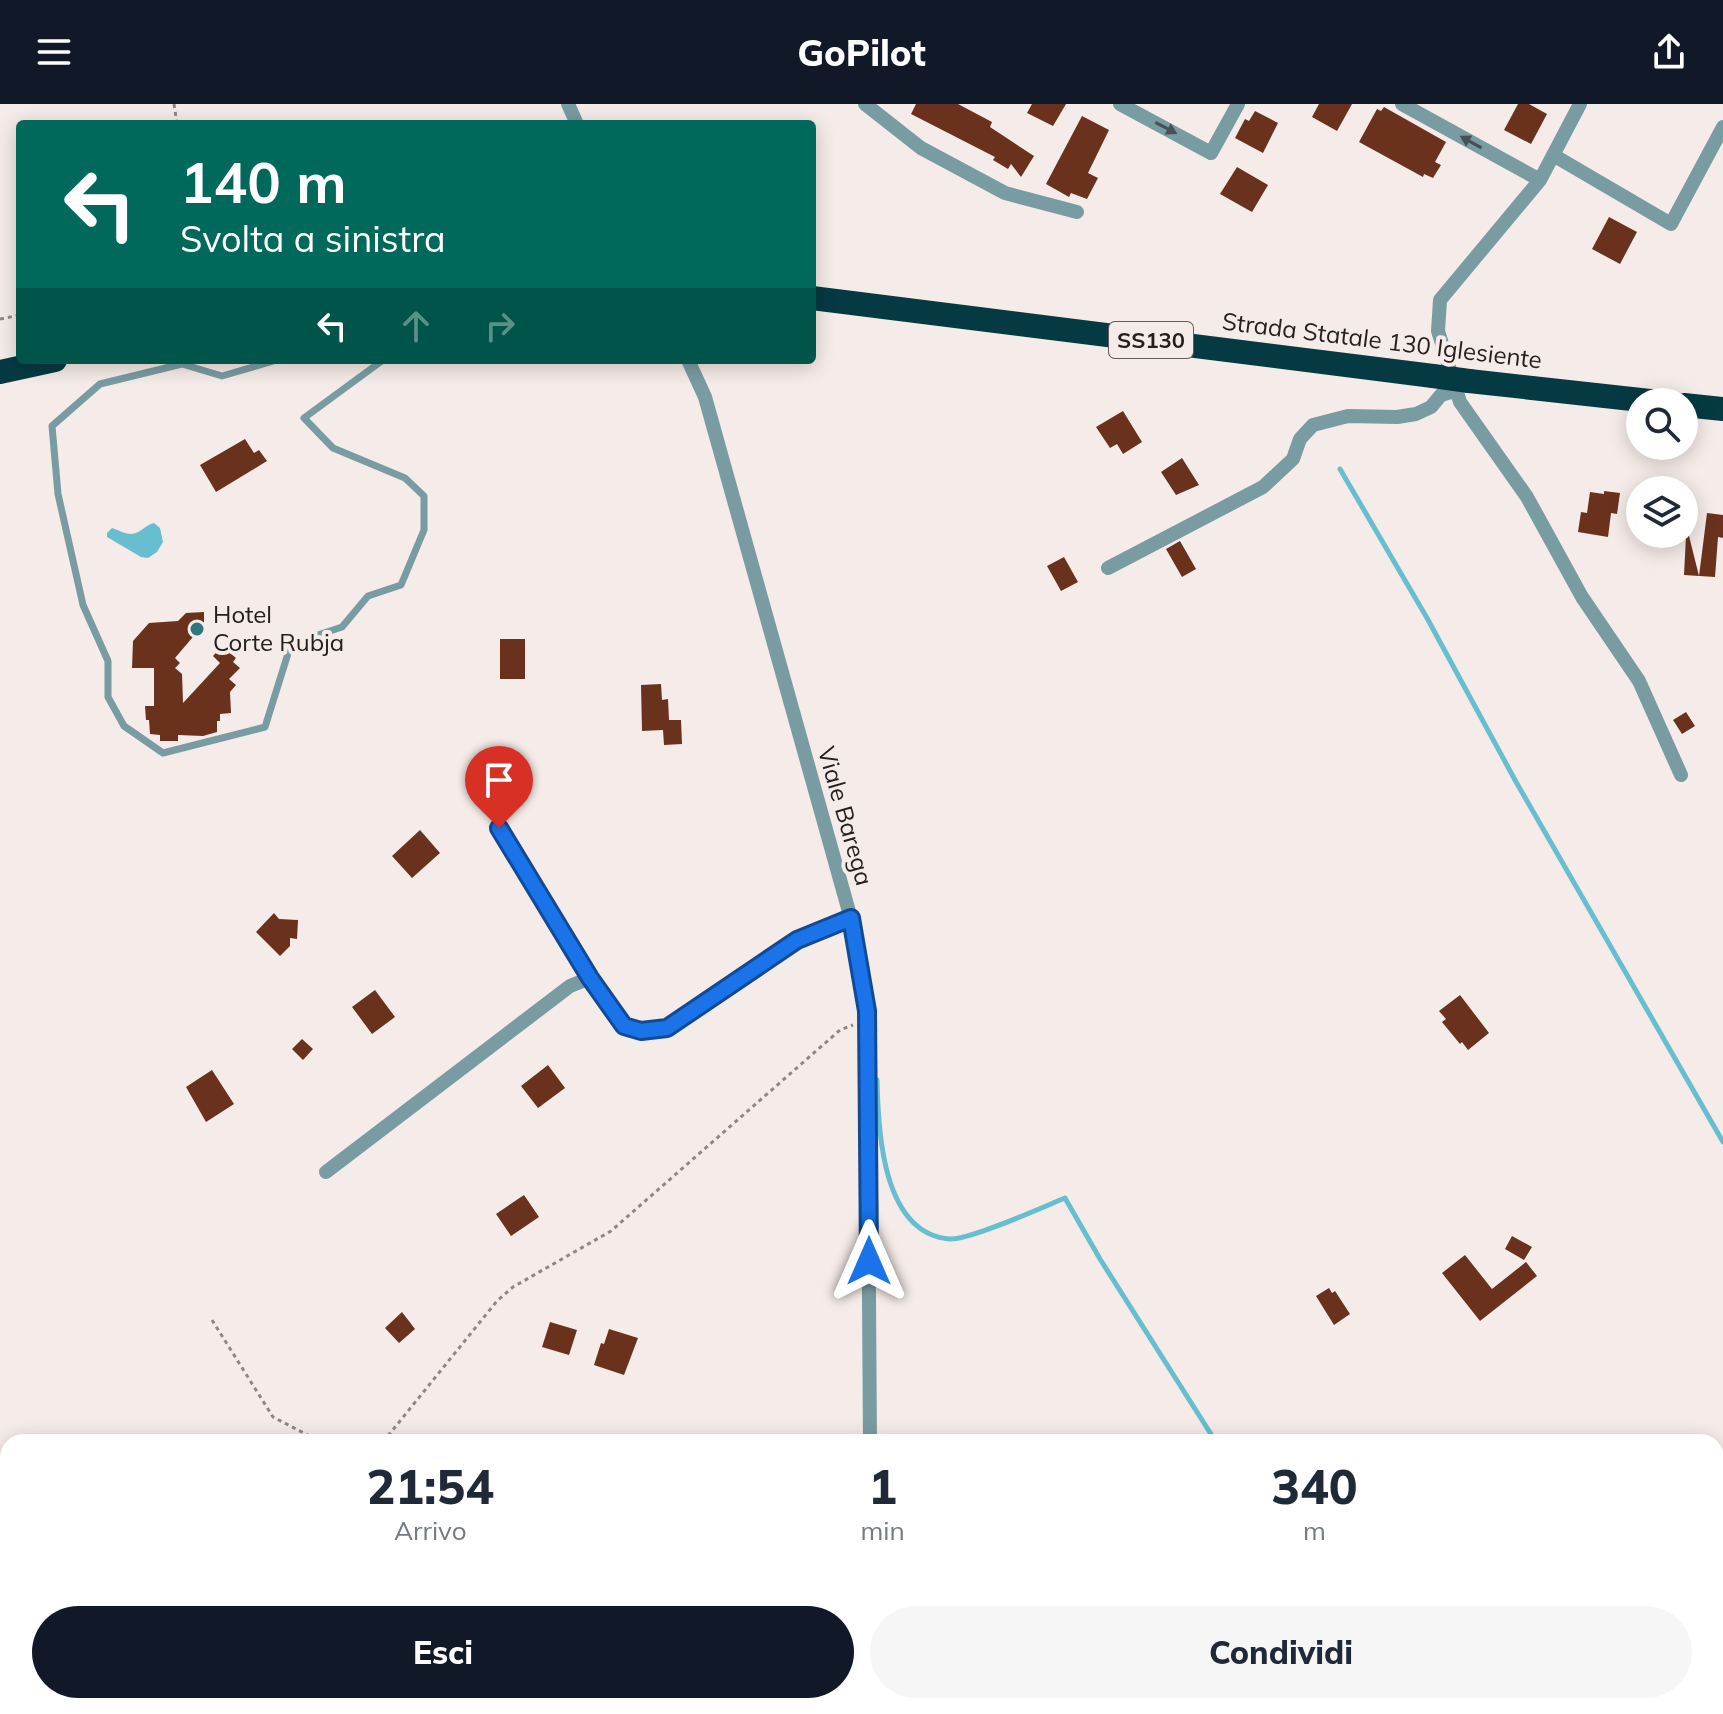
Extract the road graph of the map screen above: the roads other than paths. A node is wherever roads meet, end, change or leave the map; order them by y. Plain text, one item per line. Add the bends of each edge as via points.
1 (865, 104) edge
2 (1120, 104) edge
3 (1238, 104) edge
4 (1402, 104) edge
5 (1580, 104) edge
6 (1723, 127) edge
7 (1553, 155) junction
8 (1540, 180) junction
9 (1077, 212) dead end
10 (816, 298) edge
11 (37, 364) edge
12 (182, 364) edge
13 (182, 364) edge
14 (263, 364) edge
15 (378, 364) edge
16 (690, 364) edge
17 (0, 372) edge
18 (1463, 385) junction
19 (1626, 399) edge
20 (1698, 406) edge
21 (1723, 409) edge
22 (1108, 568) dead end
23 (1681, 775) dead end
24 (499, 828) dead end
25 (851, 918) junction
26 (590, 978) junction
27 (326, 1172) dead end
28 (870, 1434) edge

1 - 9 street via 921,148 1005,193
2 -> 3 street via 1211,153
8 -> 4 street
5 - 7 street
6 - 7 street via 1671,224
7 - 8 street
8 - 18 street via 1440,300 1438,331
10 - 18 highway, Strada Statale 130 Iglesiente / SS130, bridge via 1433,376
11 - 17 highway
12 - 15 lane via 100,384 52,426 58,494 83,605 108,661 108,697 124,726 163,753 265,727 291,644 342,627 368,596 401,585 424,530 424,496 405,478 333,448 304,418
13 - 14 lane via 222,376
16 - 25 street, Viale Barega via 705,397
18 - 19 highway, Strada Statale 130 Iglesiente / SS130
18 - 22 street via 1416,414 1348,416 1313,425 1300,439 1293,459 1263,487
18 - 23 street via 1460,402 1527,497 1582,597 1639,681
20 - 21 highway
24 - 26 street
25 - 26 street via 797,940 667,1028 641,1031 624,1026
25 - 28 street, Viale Barega via 867,1019
26 - 27 street via 570,986

